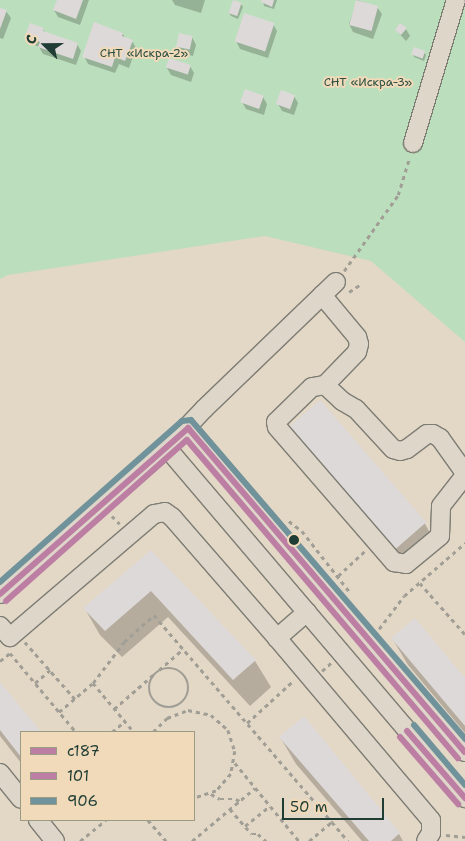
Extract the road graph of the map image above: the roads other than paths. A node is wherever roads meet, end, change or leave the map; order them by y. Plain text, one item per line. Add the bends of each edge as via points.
1 (456, 0) edge
2 (413, 143) road end
3 (336, 282) road end
4 (327, 300) junction
5 (325, 385) junction
6 (188, 428) junction
7 (167, 448) junction
8 (465, 474) edge
9 (0, 594) edge
10 (306, 612) junction
11 (0, 626) edge
12 (276, 638) junction
13 (465, 752) edge
14 (0, 773) edge
15 (20, 798) edge
16 (465, 798) edge
17 (39, 821) edge
18 (55, 841) edge
19 (426, 841) edge

1 - 2 street
3 - 4 street
4 - 5 street via 360,344 357,352
4 - 6 street via 204,409
5 - 8 street via 356,409 392,449 407,449 427,434 433,434 440,438
5 - 8 street via 312,387 276,422 277,427 394,562 406,564 440,536 441,506
6 - 7 street
6 - 13 street
7 - 9 street
7 - 10 street
10 - 12 street
10 - 16 street
11 - 12 street via 10,637 154,514 165,512
12 - 19 street via 431,820 431,833
14 - 15 street
17 - 18 street

